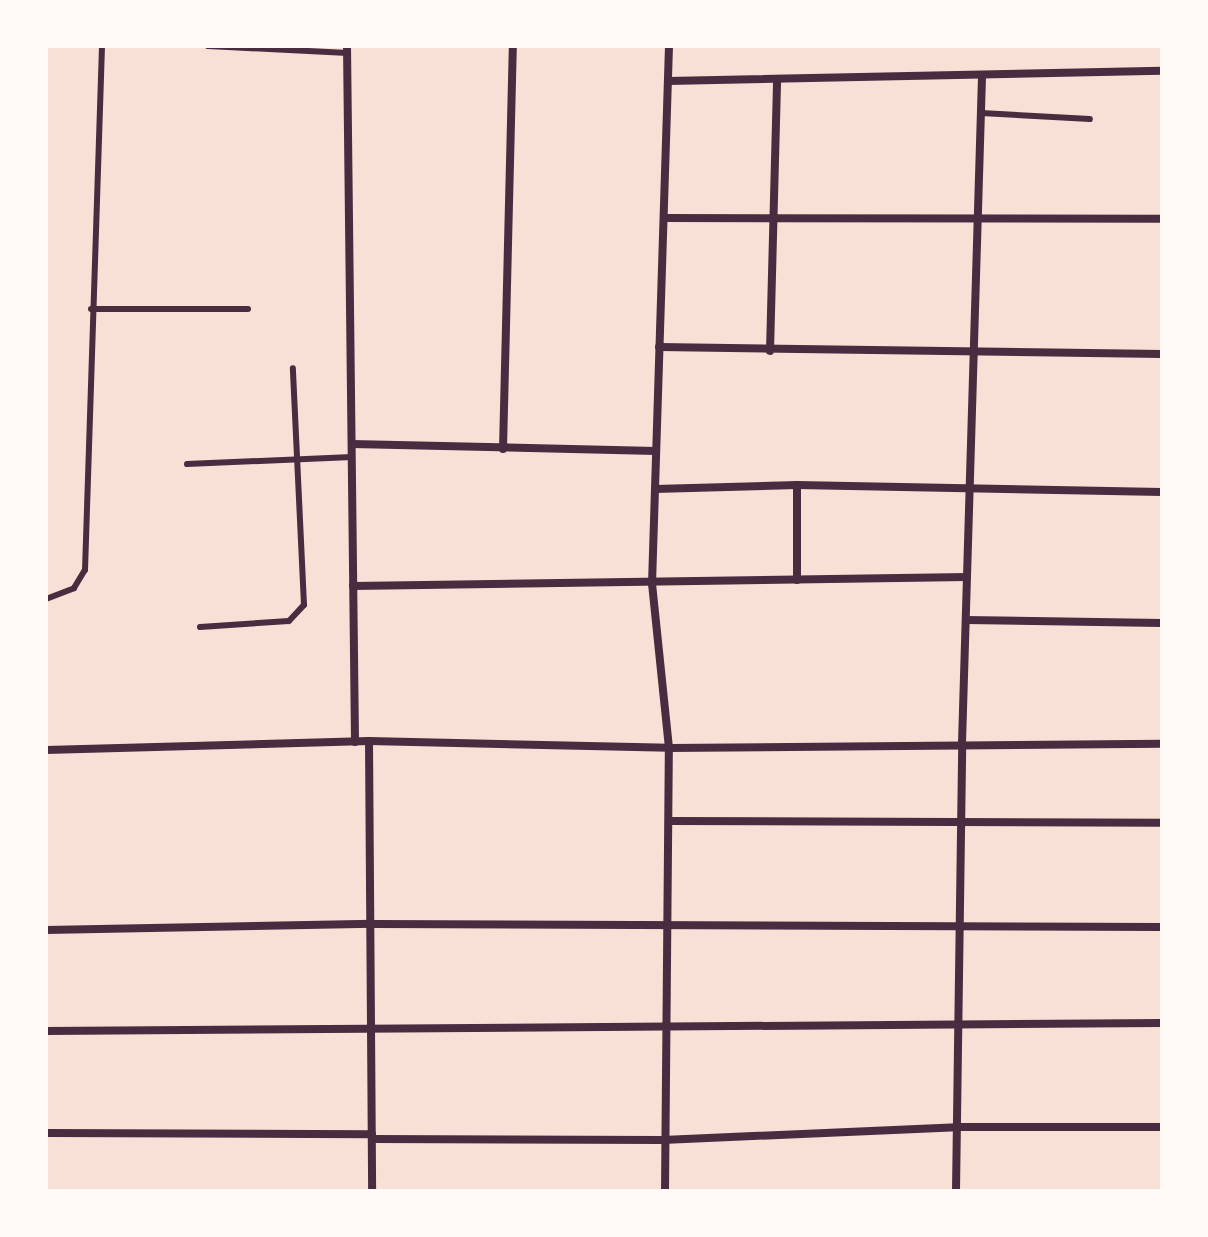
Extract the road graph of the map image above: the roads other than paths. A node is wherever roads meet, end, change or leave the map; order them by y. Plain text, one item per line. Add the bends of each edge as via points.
1 (102, 46) edge
2 (208, 46) edge
3 (513, 46) edge
4 (669, 46) edge
5 (348, 49) edge
6 (1162, 71) edge
7 (982, 76) junction
8 (777, 79) junction
9 (668, 81) junction
10 (981, 113) junction
11 (1090, 119) dead end
12 (664, 218) junction
13 (775, 218) junction
14 (978, 219) junction
15 (1162, 219) edge
16 (91, 309) junction
17 (248, 309) dead end
18 (659, 347) junction
19 (770, 351) junction
20 (974, 352) junction
21 (1162, 354) edge
22 (293, 368) dead end
23 (352, 444) junction
24 (503, 449) junction
25 (656, 451) junction
26 (352, 457) junction
27 (298, 459) junction
28 (187, 464) dead end
29 (797, 485) junction
30 (655, 489) junction
31 (969, 489) junction
32 (1162, 492) edge
33 (967, 577) junction
34 (797, 580) junction
35 (652, 584) junction
36 (353, 586) junction
37 (46, 599) edge
38 (966, 620) junction
39 (1162, 623) edge
40 (200, 627) dead end
41 (369, 741) junction
42 (355, 742) junction
43 (962, 743) junction
44 (1162, 744) edge
45 (669, 748) junction
46 (46, 750) edge
47 (669, 821) junction
48 (962, 821) junction
49 (1162, 823) edge
50 (373, 924) junction
51 (1162, 927) edge
52 (960, 928) junction
53 (666, 929) junction
54 (46, 930) edge
55 (1162, 1023) edge
56 (958, 1025) junction
57 (664, 1026) junction
58 (371, 1029) junction
59 (46, 1031) edge
60 (957, 1127) junction
61 (1162, 1127) edge
62 (46, 1133) edge
63 (372, 1136) junction
64 (663, 1140) junction
65 (372, 1191) edge
66 (665, 1191) edge
67 (956, 1191) edge

1 - 16 lane
2 - 5 lane
3 - 24 street
4 - 9 street
5 - 23 street
6 - 7 street
7 - 8 street
7 - 10 street
8 - 9 street
8 - 13 street
9 - 12 street
10 - 11 lane
10 - 14 street
12 - 13 street
12 - 18 street
13 - 14 street
13 - 19 street
14 - 15 street
14 - 20 street
16 - 17 lane
16 - 37 lane via 85,570 66,594
18 - 19 street
18 - 25 street
19 - 20 street
20 - 21 street
20 - 31 street
22 - 27 lane
23 - 24 street
23 - 26 street
24 - 25 street
25 - 30 street
26 - 27 lane
26 - 36 street
27 - 28 lane
27 - 40 lane via 301,612 282,623
29 - 30 street
29 - 31 street
29 - 34 street
30 - 35 street
31 - 32 street
31 - 33 street
33 - 34 street
33 - 38 street
34 - 35 street
35 - 36 street
35 - 45 street
36 - 42 street
38 - 39 street
38 - 43 street
41 - 42 street
41 - 45 street
41 - 50 street
42 - 46 street
43 - 44 street
43 - 45 street
43 - 48 street
45 - 47 street
47 - 48 street
47 - 53 street
48 - 49 street
48 - 52 street
50 - 53 street
50 - 54 street
50 - 58 street
51 - 52 street
52 - 53 street
52 - 56 street
53 - 57 street
55 - 56 street
56 - 57 street
56 - 60 street
57 - 58 street
57 - 64 street
58 - 59 street
58 - 63 street
60 - 61 street
60 - 64 street
60 - 67 street
62 - 63 street
63 - 64 street
63 - 65 street
64 - 66 street

